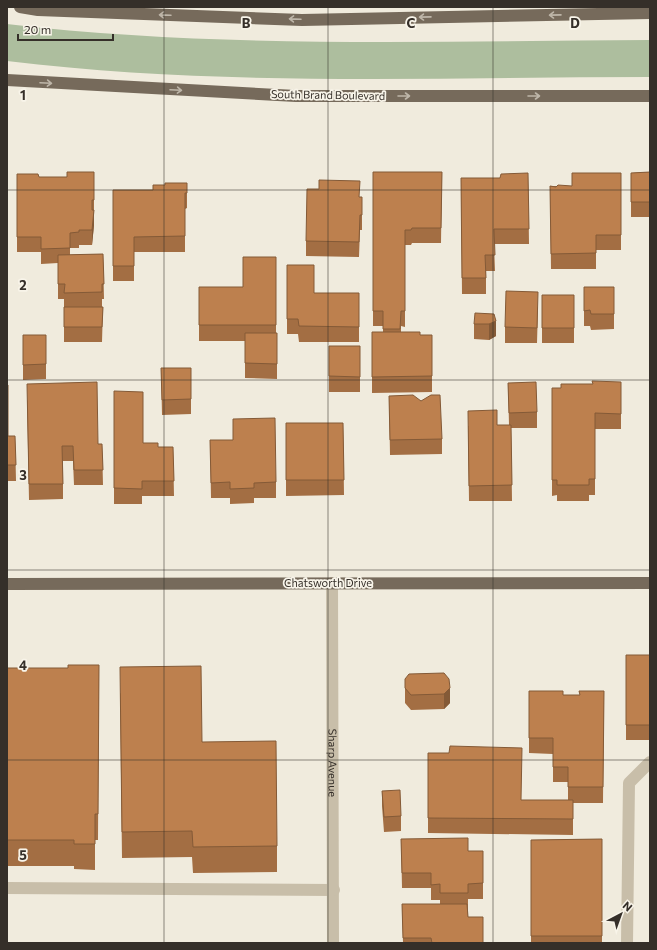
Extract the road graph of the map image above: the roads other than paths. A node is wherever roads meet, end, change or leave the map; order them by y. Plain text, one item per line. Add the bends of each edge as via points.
1 (20, 7) edge
2 (650, 13) edge
3 (7, 80) edge
4 (650, 96) edge
5 (332, 583) junction
6 (650, 583) edge
7 (7, 584) edge
8 (650, 762) edge
9 (7, 888) edge
10 (334, 890) junction
11 (332, 943) edge
12 (627, 943) edge

2 -> 1 main road via 302,20 38,10
3 -> 4 main road, South Brand Boulevard via 296,96
5 - 6 main road, Chatsworth Drive
5 - 7 main road, Chatsworth Drive
5 - 10 street, Sharp Avenue
8 - 12 street via 629,783
9 - 10 street
10 - 11 street, Sharp Avenue

